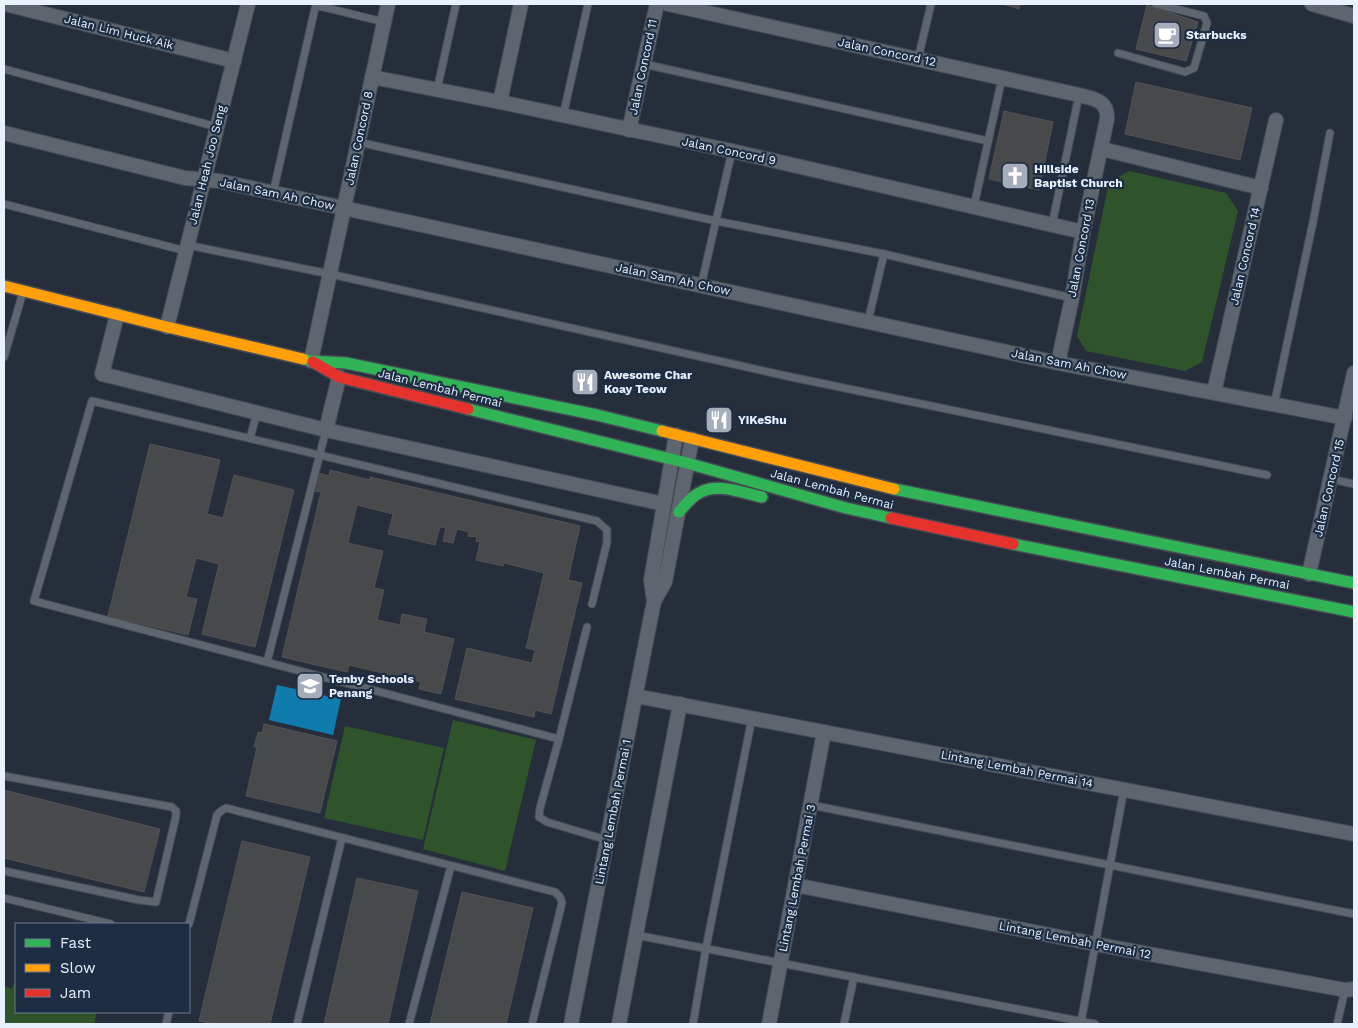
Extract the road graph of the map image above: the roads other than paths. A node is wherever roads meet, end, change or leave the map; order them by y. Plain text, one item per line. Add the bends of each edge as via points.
1 (5, 4) edge
2 (248, 4) edge
3 (388, 4) edge
4 (456, 4) edge
5 (522, 4) edge
6 (588, 4) edge
7 (657, 4) edge
8 (668, 4) edge
9 (930, 4) edge
10 (1156, 4) edge
11 (1312, 4) edge
12 (1354, 16) edge
13 (384, 22) junction
14 (1118, 53) dead end
15 (918, 59) junction
16 (234, 61) junction
17 (644, 64) junction
18 (4, 69) edge
19 (372, 77) junction
20 (1002, 78) junction
21 (437, 90) junction
22 (1079, 95) junction
23 (500, 102) junction
24 (1104, 105) joint
25 (563, 116) junction
26 (1276, 120) dead end
27 (217, 127) junction
28 (629, 130) junction
29 (4, 133) edge
30 (1330, 133) dead end
31 (358, 142) junction
32 (988, 142) junction
33 (1102, 149) junction
34 (732, 151) junction
35 (204, 180) junction
36 (1261, 188) junction
37 (273, 193) junction
38 (4, 204) edge
39 (974, 206) junction
40 (344, 208) junction
41 (716, 221) junction
42 (1052, 225) junction
43 (1083, 232) junction
44 (186, 248) junction
45 (884, 254) junction
46 (330, 274) junction
47 (4, 286) edge
48 (701, 286) junction
49 (24, 291) junction
50 (1072, 298) junction
51 (117, 315) junction
52 (868, 321) junction
53 (166, 327) junction
54 (4, 357) edge
55 (312, 361) junction
56 (1058, 362) junction
57 (1354, 372) edge
58 (339, 377) junction
59 (1214, 392) junction
60 (1274, 405) junction
61 (257, 413) junction
62 (1345, 418) junction
63 (326, 430) junction
64 (676, 434) junction
65 (250, 438) junction
66 (692, 439) junction
67 (320, 455) junction
68 (672, 459) junction
69 (687, 463) junction
70 (1267, 475) dead end
71 (1331, 479) junction
72 (1354, 484) edge
73 (664, 504) junction
74 (846, 508) junction
75 (679, 512) junction
76 (1309, 574) junction
77 (1354, 583) edge
78 (654, 601) junction
79 (592, 604) dead end
80 (1354, 612) edge
81 (588, 627) dead end
82 (268, 662) junction
83 (636, 696) junction
84 (680, 704) junction
85 (752, 718) junction
86 (824, 732) junction
87 (559, 740) junction
88 (4, 776) edge
89 (1124, 789) junction
90 (811, 805) junction
91 (1354, 834) edge
92 (342, 838) junction
93 (607, 840) junction
94 (1110, 865) junction
95 (451, 866) junction
96 (4, 871) edge
97 (795, 886) junction
98 (4, 898) edge
99 (1354, 914) edge
100 (107, 923) edge
101 (189, 923) edge
102 (636, 935) junction
103 (1096, 944) junction
104 (706, 948) junction
105 (781, 963) junction
106 (854, 977) junction
107 (1349, 990) edge
108 (1081, 1022) junction
109 (297, 1024) edge
110 (409, 1024) edge
111 (532, 1024) edge
112 (571, 1024) edge
113 (619, 1024) edge
114 (693, 1024) edge
115 (769, 1024) edge
116 (844, 1024) edge
117 (1095, 1024) edge
118 (1337, 1024) edge

1 - 16 street, Jalan Lim Huck Aik
2 - 16 street, Jalan Heah Joo Seng
3 - 13 street, Jalan Concord 8
4 - 21 lane
5 - 23 street
6 - 25 lane
7 - 17 street, Jalan Concord 11
8 - 15 street, Jalan Concord 12
9 - 15 lane
10 - 14 lane via 1204,16 1207,23 1194,68 1185,72
11 - 12 street
13 - 19 street, Jalan Concord 8
13 - 37 lane via 320,6 315,8
15 - 20 street, Jalan Concord 12
16 - 27 street, Jalan Heah Joo Seng
17 - 28 street, Jalan Concord 11
17 - 32 lane
18 - 27 lane
19 - 21 street, Jalan Concord 9
19 - 31 street, Jalan Concord 8
20 - 22 street, Jalan Concord 12
20 - 32 lane
21 - 23 street, Jalan Concord 9
22 - 24 street, Jalan Concord 12
22 - 42 lane
23 - 25 street, Jalan Concord 9
24 - 33 street, Jalan Concord 13 via 1107,119
25 - 28 street, Jalan Concord 9
26 - 36 street, Jalan Concord 14
27 - 35 street, Jalan Heah Joo Seng
28 - 34 street, Jalan Concord 9
29 - 35 street, Jalan Sam Ah Chow
30 - 60 lane
31 - 40 street, Jalan Concord 8
31 - 41 lane
32 - 39 lane
33 - 36 street
33 - 43 street, Jalan Concord 13
34 - 39 street, Jalan Concord 9
34 - 41 lane
35 - 37 street, Jalan Sam Ah Chow
35 - 44 street, Jalan Heah Joo Seng
36 - 59 street, Jalan Concord 14
37 - 40 street, Jalan Sam Ah Chow
38 - 44 lane
39 - 42 street, Jalan Concord 9
40 - 46 street, Jalan Concord 8
40 - 48 street, Jalan Sam Ah Chow
41 - 45 lane
41 - 48 lane
42 - 43 street, Jalan Concord 9
43 - 50 street, Jalan Concord 13
44 - 46 lane
44 - 53 street, Jalan Heah Joo Seng
45 - 50 lane
45 - 52 lane
46 - 55 street, Jalan Concord 8
46 - 70 lane via 791,377
47 - 49 main road, Jalan Lembah Permai
48 - 52 street, Jalan Sam Ah Chow
49 - 51 main road, Jalan Lembah Permai
49 - 54 lane
50 - 56 street, Jalan Concord 13
51 - 53 main road, Jalan Lembah Permai
51 - 61 street via 102,374
52 - 56 street, Jalan Sam Ah Chow
53 - 55 main road, Jalan Lembah Permai
55 - 58 main road, Jalan Lembah Permai
55 - 64 main road, Jalan Lembah Permai via 346,362
56 - 59 street, Jalan Sam Ah Chow
57 - 62 street, Jalan Concord 15
58 - 63 street
58 - 68 main road, Jalan Lembah Permai
59 - 60 street, Jalan Sam Ah Chow
60 - 62 street, Jalan Sam Ah Chow
61 - 63 street
61 - 65 lane
62 - 71 street, Jalan Concord 15
63 - 67 lane
63 - 73 street
64 - 66 main road, Jalan Lembah Permai
64 - 68 street, Lintang Lembah Permai 1
65 - 67 lane
65 - 82 lane via 92,401 34,601
66 - 69 street, Lintang Lembah Permai 1
66 - 76 main road, Jalan Lembah Permai via 909,493
67 - 79 lane via 597,521 606,530 606,542
67 - 82 lane
68 - 69 main road, Jalan Lembah Permai
68 - 73 street, Lintang Lembah Permai 1
69 - 74 main road, Jalan Lembah Permai
69 - 75 street, Lintang Lembah Permai 1
71 - 72 lane
71 - 76 street, Jalan Concord 15
73 - 78 street, Lintang Lembah Permai 1 via 651,580
74 - 75 main road via 711,489 694,496
74 - 80 main road, Jalan Lembah Permai
75 - 78 street, Lintang Lembah Permai 1 via 666,582
76 - 77 main road, Jalan Lembah Permai
78 - 83 street, Lintang Lembah Permai 1
81 - 87 lane
82 - 87 lane
83 - 84 street, Lintang Lembah Permai 14
83 - 93 street, Lintang Lembah Permai 1
84 - 85 street, Lintang Lembah Permai 14
84 - 102 street
85 - 86 street, Lintang Lembah Permai 14
85 - 104 lane
86 - 89 street, Lintang Lembah Permai 14
86 - 90 street, Lintang Lembah Permai 3
87 - 93 lane via 539,817
88 - 96 lane via 172,807 176,816 156,902
89 - 91 street, Lintang Lembah Permai 14
89 - 94 lane
90 - 94 lane
90 - 97 street, Lintang Lembah Permai 3
92 - 95 lane
92 - 101 lane via 226,808 217,815
92 - 109 lane
93 - 112 street, Lintang Lembah Permai 1
94 - 99 lane
94 - 103 lane
95 - 110 lane
95 - 111 lane via 554,892 560,897 562,903
97 - 103 street, Lintang Lembah Permai 12
97 - 105 street, Lintang Lembah Permai 3
98 - 100 lane
102 - 104 lane
102 - 113 street
103 - 107 street, Lintang Lembah Permai 12
103 - 108 lane
104 - 105 lane
104 - 114 lane
105 - 106 lane
105 - 115 street, Lintang Lembah Permai 3
106 - 108 lane
106 - 116 lane
107 - 118 lane
108 - 117 lane

